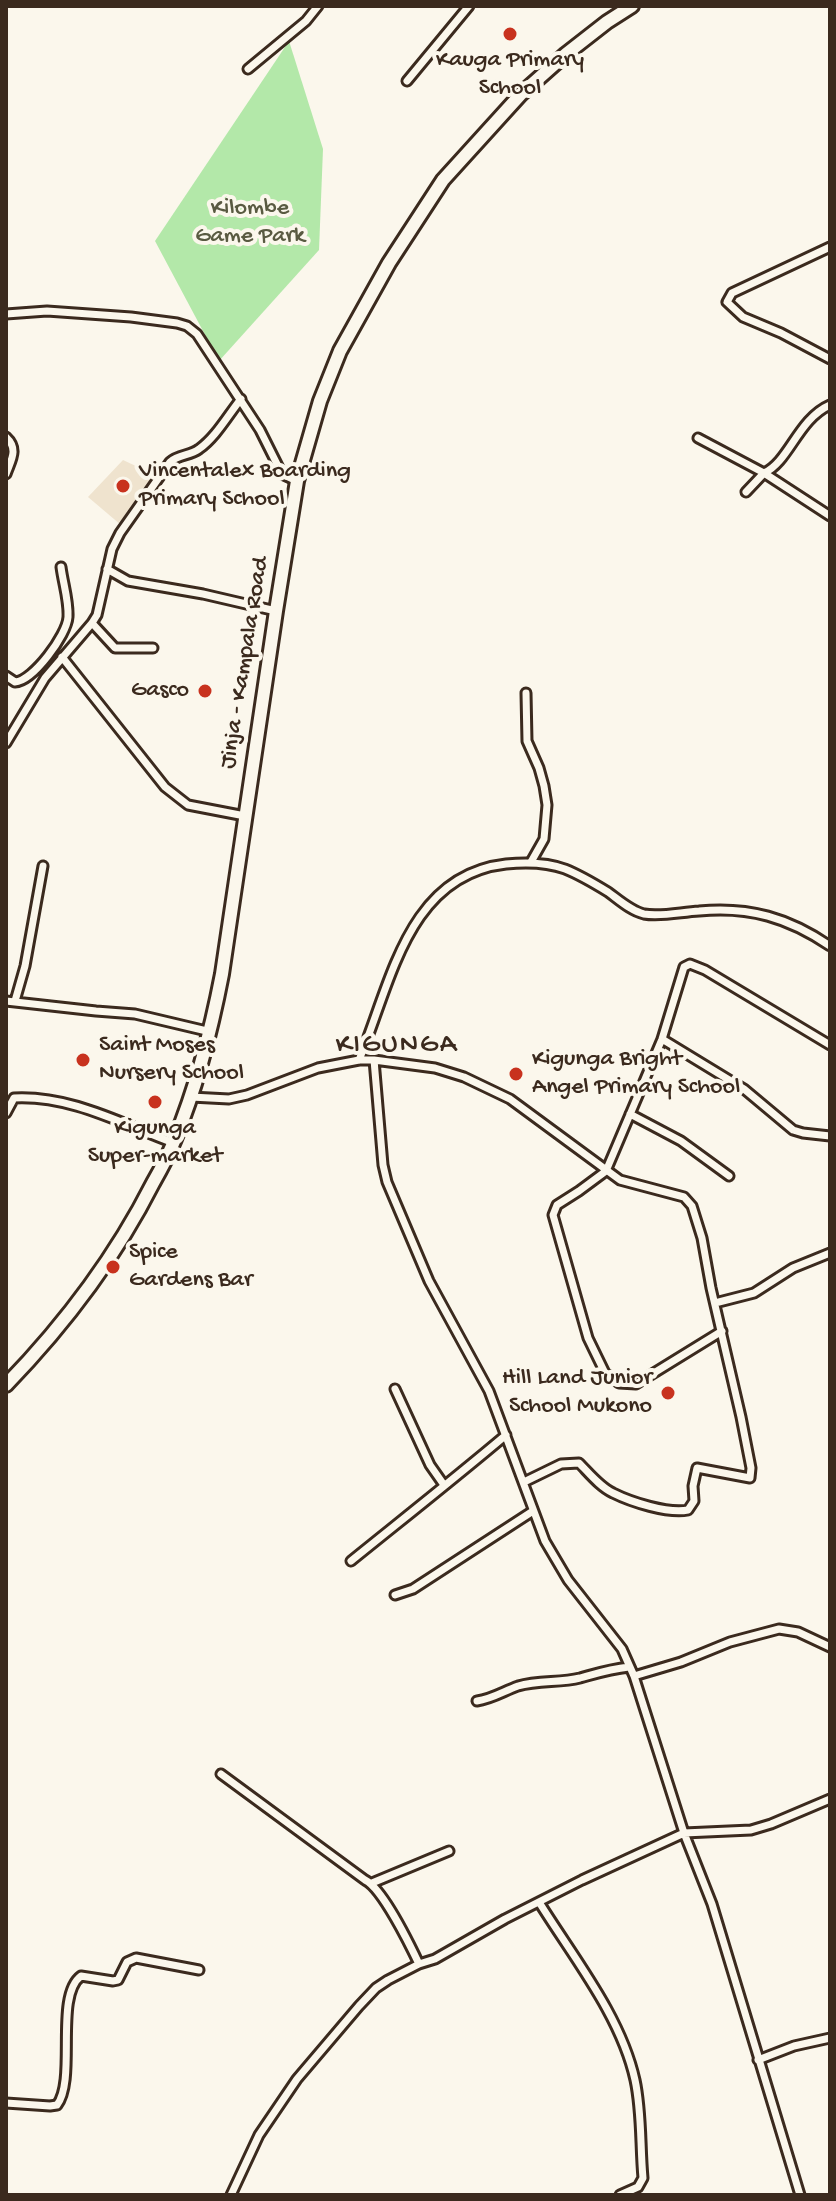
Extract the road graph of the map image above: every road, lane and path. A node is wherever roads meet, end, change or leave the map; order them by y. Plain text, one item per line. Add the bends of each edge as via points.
1 (318, 6) edge
2 (469, 6) edge
3 (632, 6) edge
4 (248, 69) dead end
5 (407, 81) dead end
6 (830, 247) edge
7 (6, 314) edge
8 (830, 359) edge
9 (241, 399) junction
10 (828, 409) edge
11 (6, 437) edge
12 (698, 438) dead end
13 (764, 473) junction
14 (6, 474) edge
15 (297, 481) junction
16 (746, 492) dead end
17 (830, 516) edge
18 (61, 567) dead end
19 (107, 569) junction
20 (276, 611) junction
21 (92, 623) junction
22 (153, 648) dead end
23 (62, 657) junction
24 (6, 676) edge
25 (526, 693) dead end
26 (6, 743) edge
27 (245, 816) junction
28 (531, 862) junction
29 (43, 866) dead end
30 (830, 946) edge
31 (10, 1001) edge
32 (211, 1032) junction
33 (662, 1039) junction
34 (830, 1045) edge
35 (359, 1060) junction
36 (374, 1060) junction
37 (191, 1097) junction
38 (6, 1113) edge
39 (630, 1114) junction
40 (830, 1136) edge
41 (174, 1143) junction
42 (606, 1171) junction
43 (729, 1176) dead end
44 (830, 1253) edge
45 (715, 1303) junction
46 (722, 1331) junction
47 (6, 1385) edge
48 (395, 1389) dead end
49 (506, 1435) junction
50 (524, 1482) junction
51 (444, 1485) junction
52 (533, 1511) junction
53 (351, 1561) dead end
54 (395, 1595) dead end
55 (830, 1647) edge
56 (629, 1667) junction
57 (634, 1676) junction
58 (477, 1701) dead end
59 (221, 1774) dead end
60 (830, 1799) edge
61 (684, 1833) junction
62 (449, 1851) dead end
63 (372, 1883) junction
64 (539, 1902) junction
65 (419, 1964) junction
66 (199, 1970) dead end
67 (830, 2038) edge
68 (758, 2060) junction
69 (6, 2103) edge
70 (231, 2195) edge
71 (620, 2195) edge
72 (800, 2195) edge

1 - 4 street
2 - 5 street
3 - 15 highway, Jinja - Kampala Road via 521,94 443,180 340,351
6 - 8 street via 732,293 727,302 743,317
7 - 9 street via 47,311 187,326
9 - 15 street via 282,474
9 - 19 street via 199,450 170,462 120,533
10 - 13 street via 819,411
11 - 14 street via 14,452
12 - 13 street
13 - 16 street
13 - 17 street
15 - 20 highway, Jinja - Kampala Road
18 - 24 street via 68,617 63,635 25,680 15,682
19 - 20 street via 128,581
19 - 21 street
20 - 27 highway, Jinja - Kampala Road
21 - 22 street via 119,649
21 - 23 street
23 - 26 street
23 - 27 street via 165,787 188,805
25 - 28 street via 527,741 547,805 544,839
27 - 32 highway, Jinja - Kampala Road
28 - 30 street via 564,868 640,913 758,913 787,921
28 - 35 street via 476,870 459,877 431,903 398,953
29 - 31 street via 25,966
31 - 32 street via 135,1014
32 - 37 highway, Jinja - Kampala Road
33 - 34 street via 680,977 690,964
33 - 39 street
33 - 40 street via 744,1089 793,1130
35 - 36 street
35 - 37 street via 318,1068 247,1095
36 - 42 street via 435,1068 487,1086
36 - 49 street via 387,1182 429,1281 489,1391
37 - 41 highway, Jinja - Kampala Road
38 - 41 street via 14,1098 43,1098
39 - 42 street
39 - 43 street via 681,1141
41 - 47 highway, Jinja - Kampala Road via 111,1257
42 - 45 street via 620,1180 684,1197 692,1206
42 - 46 street via 557,1205 553,1215 588,1338 605,1373 619,1383 636,1384
44 - 45 street via 783,1273 754,1293
45 - 46 street
46 - 50 street via 750,1478 697,1468 694,1501 680,1512 611,1493 579,1463 561,1464
48 - 51 street
49 - 50 street
49 - 51 street
50 - 52 street
51 - 53 street
52 - 54 street via 413,1589
52 - 56 street via 561,1569 622,1649
55 - 57 street via 779,1629
56 - 57 street
56 - 58 street via 518,1686
57 - 61 street
59 - 63 street
60 - 61 street via 751,1830
61 - 64 street
61 - 68 street via 712,1904
62 - 63 street
63 - 65 street
64 - 65 street
64 - 71 street via 614,2020 629,2058 638,2099 643,2178 638,2187
65 - 70 street via 376,1988 297,2079 259,2135
66 - 69 street via 136,1958 127,1962 118,1980 81,1976 69,2004 61,2100 50,2106
67 - 68 street
68 - 72 street

